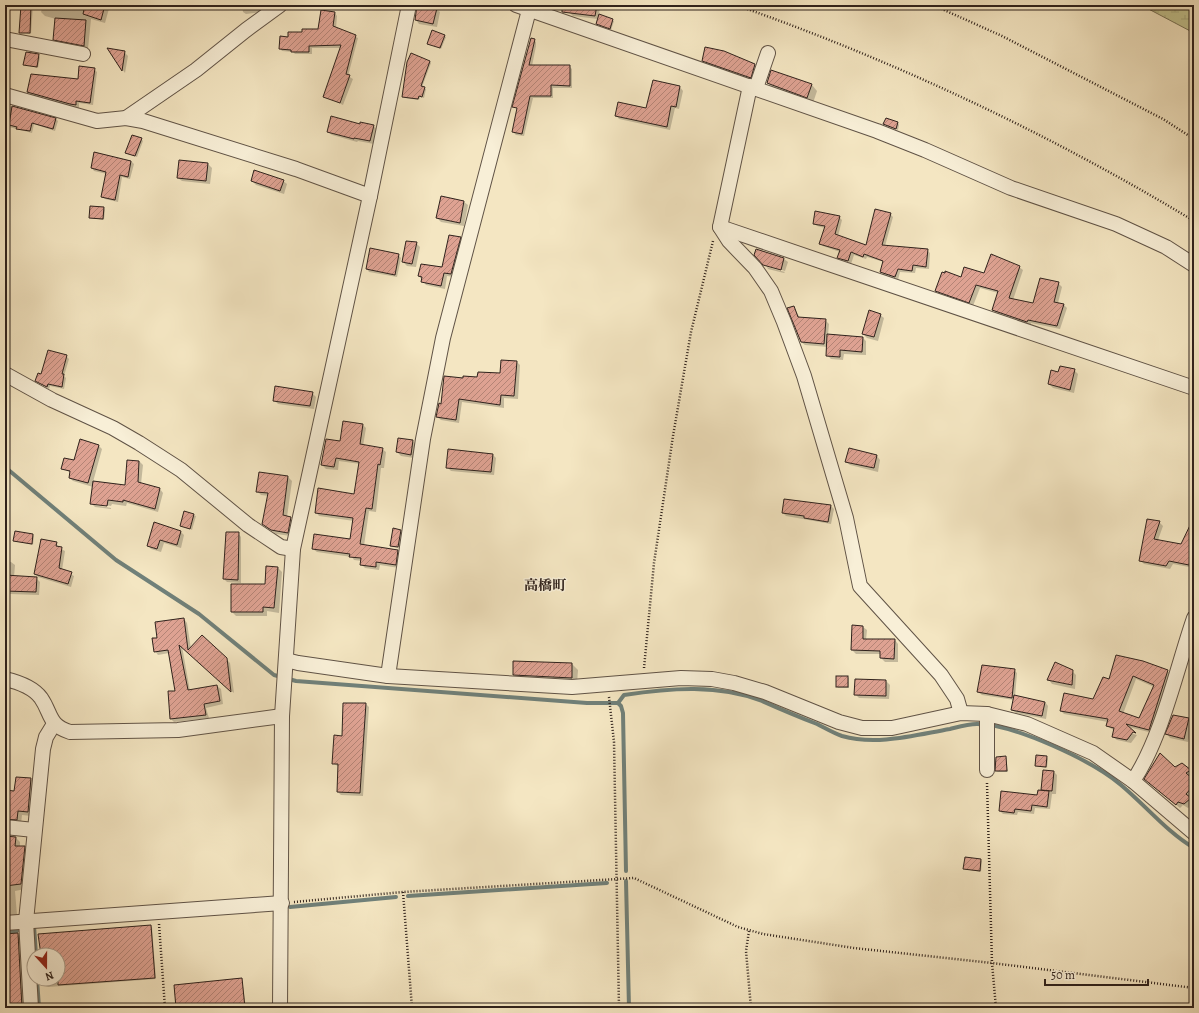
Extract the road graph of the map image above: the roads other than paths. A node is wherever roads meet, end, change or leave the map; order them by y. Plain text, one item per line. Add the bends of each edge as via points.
1 (280, 5) edge
2 (409, 5) edge
3 (522, 7) edge
4 (5, 39) edge
5 (768, 53) dead end
6 (83, 54) dead end
7 (753, 87) junction
8 (5, 95) edge
9 (126, 118) junction
10 (370, 196) junction
11 (720, 227) junction
12 (1194, 265) edge
13 (5, 374) edge
14 (1194, 388) edge
15 (293, 549) junction
16 (1194, 618) edge
17 (286, 665) junction
18 (388, 676) junction
19 (5, 679) edge
20 (961, 713) junction
21 (282, 716) junction
22 (987, 723) junction
23 (54, 724) junction
24 (986, 770) road end
25 (1133, 780) junction
26 (5, 827) edge
27 (34, 830) junction
28 (1194, 833) edge
29 (282, 903) junction
30 (26, 921) junction
31 (5, 923) edge
32 (31, 1008) edge
33 (280, 1008) edge

1 - 9 street via 196,70
2 - 10 street
3 - 7 street
3 - 18 street via 443,338 422,446
4 - 6 street
5 - 7 street
7 - 11 street
7 - 12 street via 884,134 1011,188 1116,224 1166,247
8 - 9 street via 96,121
9 - 10 street via 281,164
10 - 15 street
11 - 14 street
11 - 20 street via 771,291 784,322 804,376 846,518 860,586 941,675 957,699
13 - 15 street via 139,443 181,470 248,525 281,547
15 - 17 street
16 - 25 street via 1164,712 1146,759
17 - 18 street via 298,663
17 - 21 street
18 - 20 street via 572,687 712,679 765,692 838,722 862,728 892,728
19 - 23 street via 30,689 40,698
20 - 22 street
21 - 23 street via 178,730 70,732
21 - 29 street
22 - 24 street
22 - 25 street via 1027,724 1093,753
23 - 27 street via 42,749
25 - 28 street
26 - 27 street
27 - 30 street
29 - 30 street
29 - 33 street
30 - 31 street
30 - 32 street

